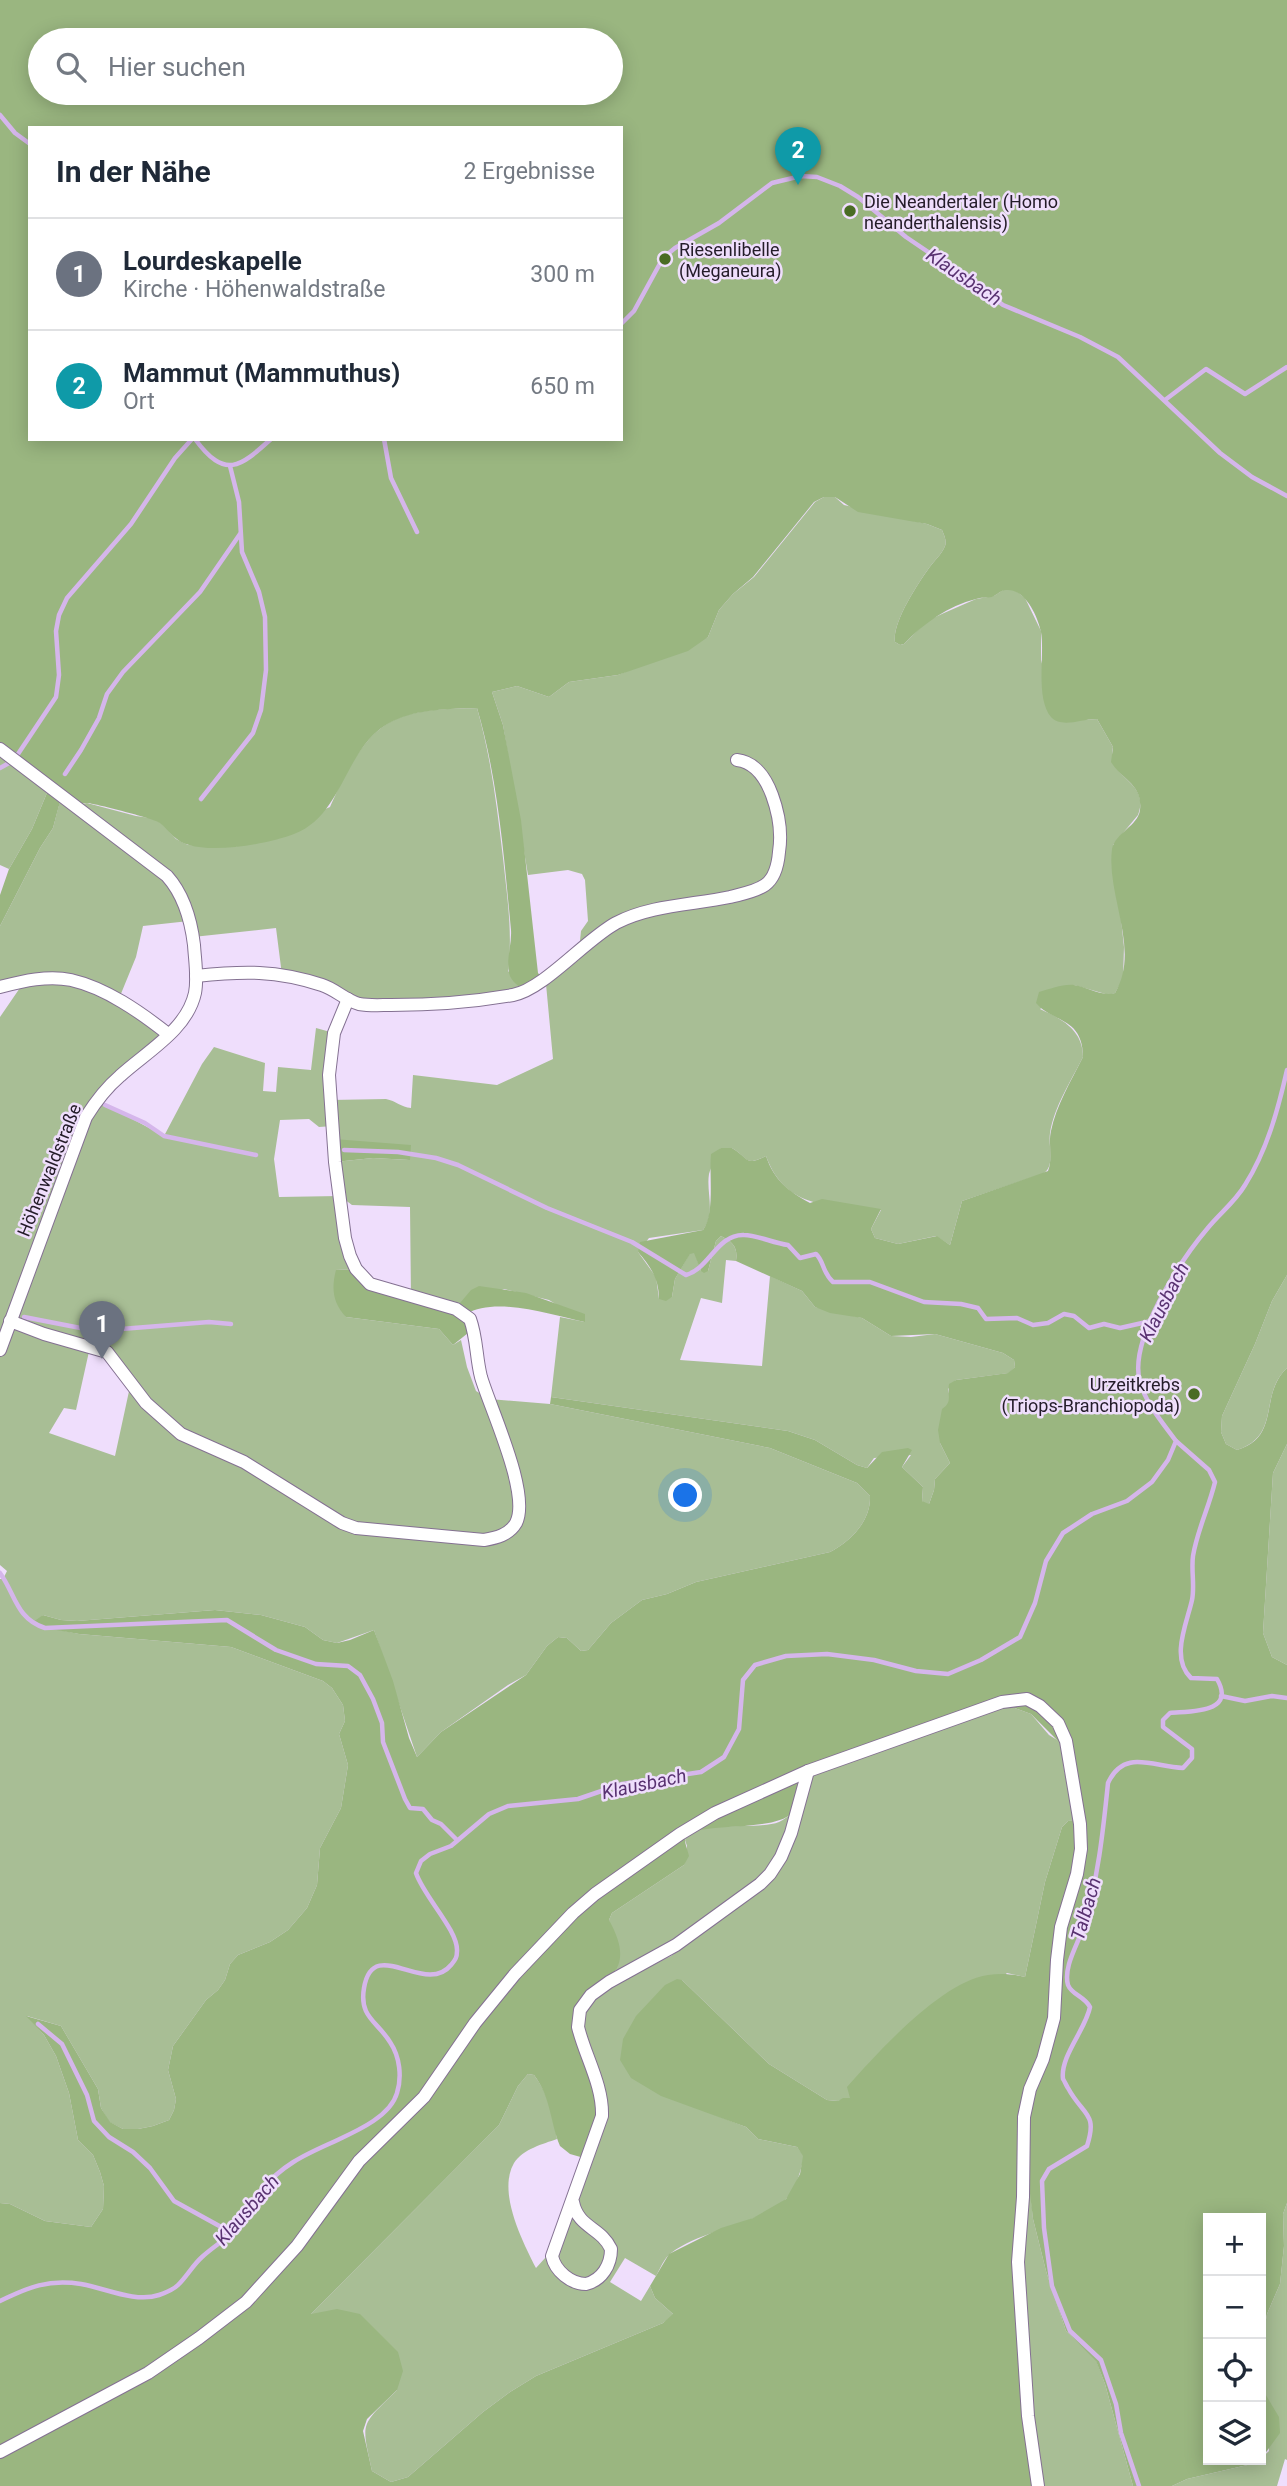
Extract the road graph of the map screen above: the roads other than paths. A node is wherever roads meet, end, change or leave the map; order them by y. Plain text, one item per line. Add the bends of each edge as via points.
1 (0, 749) edge
2 (737, 760) dead end
3 (196, 975) junction
4 (0, 987) edge
5 (348, 999) junction
6 (168, 1034) junction
7 (10, 1321) junction
8 (0, 1350) edge
9 (808, 1771) junction
10 (572, 2202) junction
11 (0, 2452) edge
12 (1038, 2486) edge

1 - 3 street, Höhenwaldstraße via 167,876 188,914
2 - 5 street via 758,770 776,808 780,848 775,872 766,885 628,917 597,935 527,992 417,1005 363,1004
3 - 5 street via 268,972 323,985
3 - 6 street, Höhenwaldstraße via 189,1009
4 - 6 street via 52,978 70,980 111,997
5 - 7 street via 334,1033 329,1075 335,1162 349,1256 370,1284 456,1309 470,1319 482,1380 519,1497 511,1530 484,1540 349,1527 244,1462 181,1434 146,1403 107,1352
6 - 7 street, Höhenwaldstraße via 104,1091 86,1117
7 - 8 street, Höhenwaldstraße
9 - 10 street via 791,1833 771,1874 685,1938 609,1982 585,2002 578,2027 599,2090 602,2116
9 - 11 street via 680,1834 573,1913 515,1974 424,2097 359,2161 297,2246 246,2302 148,2373
9 - 12 street via 1023,1698 1051,1715 1063,1731 1081,1849 1061,1927 1050,2039 1024,2117 1018,2262 1028,2416
10 - 10 street via 553,2260 573,2282 586,2284 600,2277 611,2249 602,2234 577,2217

